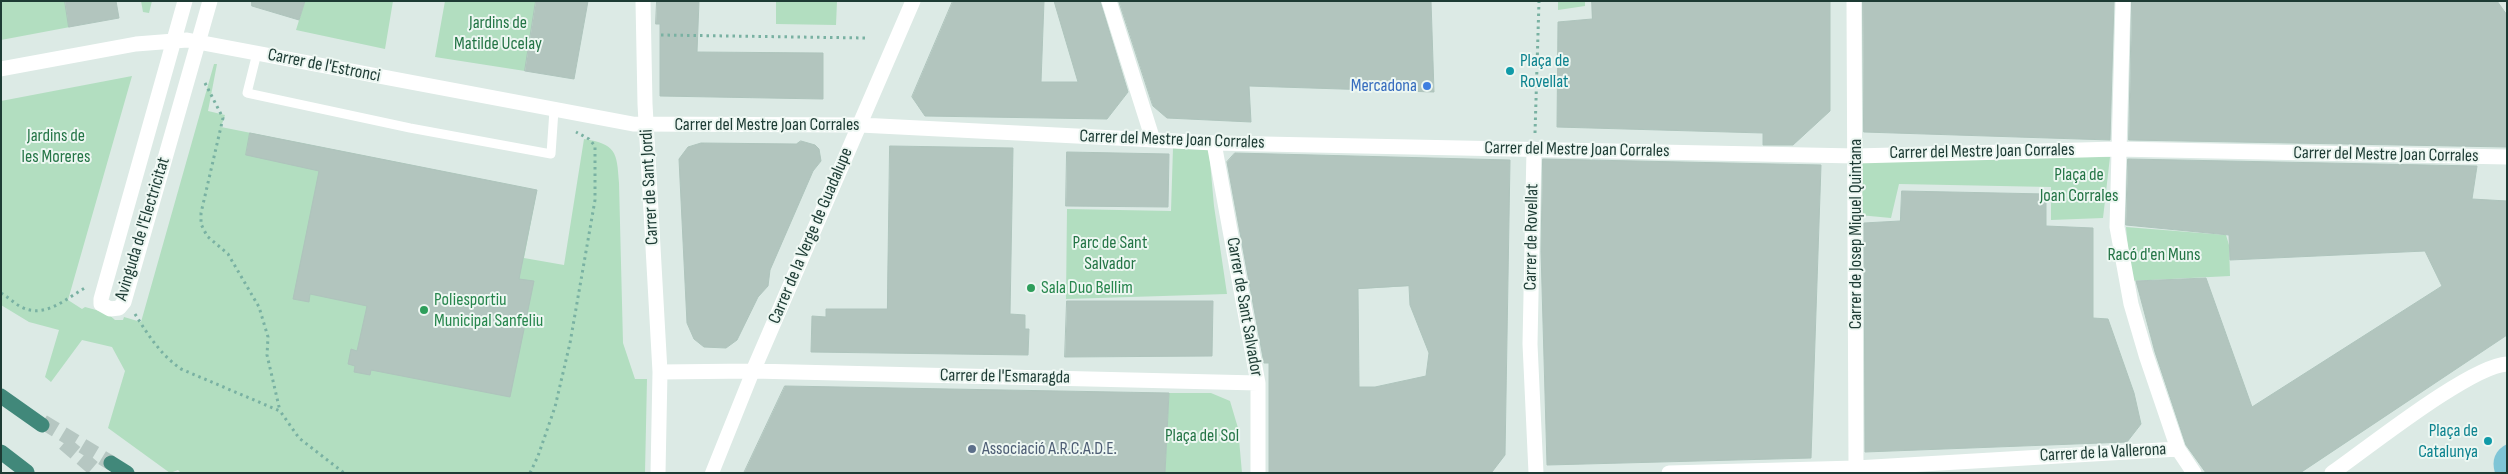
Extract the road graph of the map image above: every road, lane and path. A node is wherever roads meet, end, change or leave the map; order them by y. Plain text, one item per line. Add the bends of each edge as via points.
1 (185, 1) edge
2 (210, 1) edge
3 (643, 1) edge
4 (913, 1) edge
5 (1109, 1) edge
6 (1539, 1) edge
7 (1854, 1) edge
8 (2123, 1) edge
9 (655, 34) dead end
10 (865, 38) dead end
11 (173, 41) junction
12 (198, 42) junction
13 (257, 53) junction
14 (1, 69) edge
15 (201, 75) dead end
16 (554, 110) junction
17 (647, 124) junction
18 (860, 125) junction
19 (569, 128) dead end
20 (1154, 140) junction
21 (1214, 143) junction
22 (1534, 149) junction
23 (2118, 149) junction
24 (1856, 156) junction
25 (2507, 157) edge
26 (86, 288) dead end
27 (1, 293) edge
28 (137, 304) dead end
29 (2507, 364) edge
30 (660, 372) junction
31 (752, 372) junction
32 (1258, 383) junction
33 (1, 396) edge
34 (280, 411) junction
35 (42, 423) tunnel mouth
36 (2178, 449) junction
37 (1, 452) edge
38 (111, 463) tunnel mouth
39 (1856, 468) junction
40 (27, 472) edge
41 (127, 473) edge
42 (344, 473) edge
43 (530, 473) edge
44 (658, 473) edge
45 (712, 473) edge
46 (1258, 473) edge
47 (1536, 473) edge
48 (1669, 473) edge
49 (2194, 473) edge
50 (2332, 473) edge

1 - 11 street, Avinguda de l'Electricitat
2 - 12 street, Avinguda de l'Electricitat
3 - 17 street, Carrer de Sant Jordi
4 - 18 street, Carrer de la Verge de Guadalupe
5 - 20 street
6 - 22 path
7 - 24 street, Carrer de Josep Miquel Quintana
8 - 23 street
9 - 10 path
11 - 12 street, Carrer de l'Estronci
11 - 12 street, Avinguda de l'Electricitat via 101,299 101,304 110,309 119,308 125,297
11 - 14 street, Carrer de l'Estronci via 136,44
12 - 13 street, Carrer de l'Estronci
13 - 16 street, Carrer de l'Estronci
13 - 16 lane via 247,93 410,128 551,154
15 - 34 path via 223,118 201,224 207,236 228,254 258,308 268,337 267,355
16 - 17 street, Carrer de l'Estronci
17 - 18 street, Carrer del Mestre Joan Corrales
17 - 30 street, Carrer de Sant Jordi
18 - 20 street, Carrer del Mestre Joan Corrales
18 - 31 street, Carrer de la Verge de Guadalupe
19 - 43 path via 595,146 596,200 562,379
20 - 21 street, Carrer del Mestre Joan Corrales
21 - 22 street, Carrer del Mestre Joan Corrales
21 - 32 street, Carrer de Sant Salvador
22 - 24 street, Carrer del Mestre Joan Corrales
22 - 47 street, Carrer de Rovellat via 1530,344
23 - 24 street, Carrer del Mestre Joan Corrales
23 - 25 street, Carrer del Mestre Joan Corrales
23 - 36 street via 2117,226 2131,304
24 - 39 street, Carrer de Josep Miquel Quintana
26 - 27 path via 54,308 35,310 22,307
28 - 34 path via 134,313 152,340 181,370
29 - 50 street via 2481,372 2442,395
30 - 31 street
30 - 44 street, Carrer de Sant Jordi
31 - 32 street, Carrer de l'Esmaragda
31 - 45 street, Carrer de la Verge de Guadalupe
32 - 46 street, Carrer de Sant Salvador
33 - 35 highway
34 - 42 path via 299,438
36 - 39 street, Carrer de la Vallerona
36 - 49 street
37 - 40 highway
38 - 41 highway
39 - 48 street, Carrer de la Vallerona

